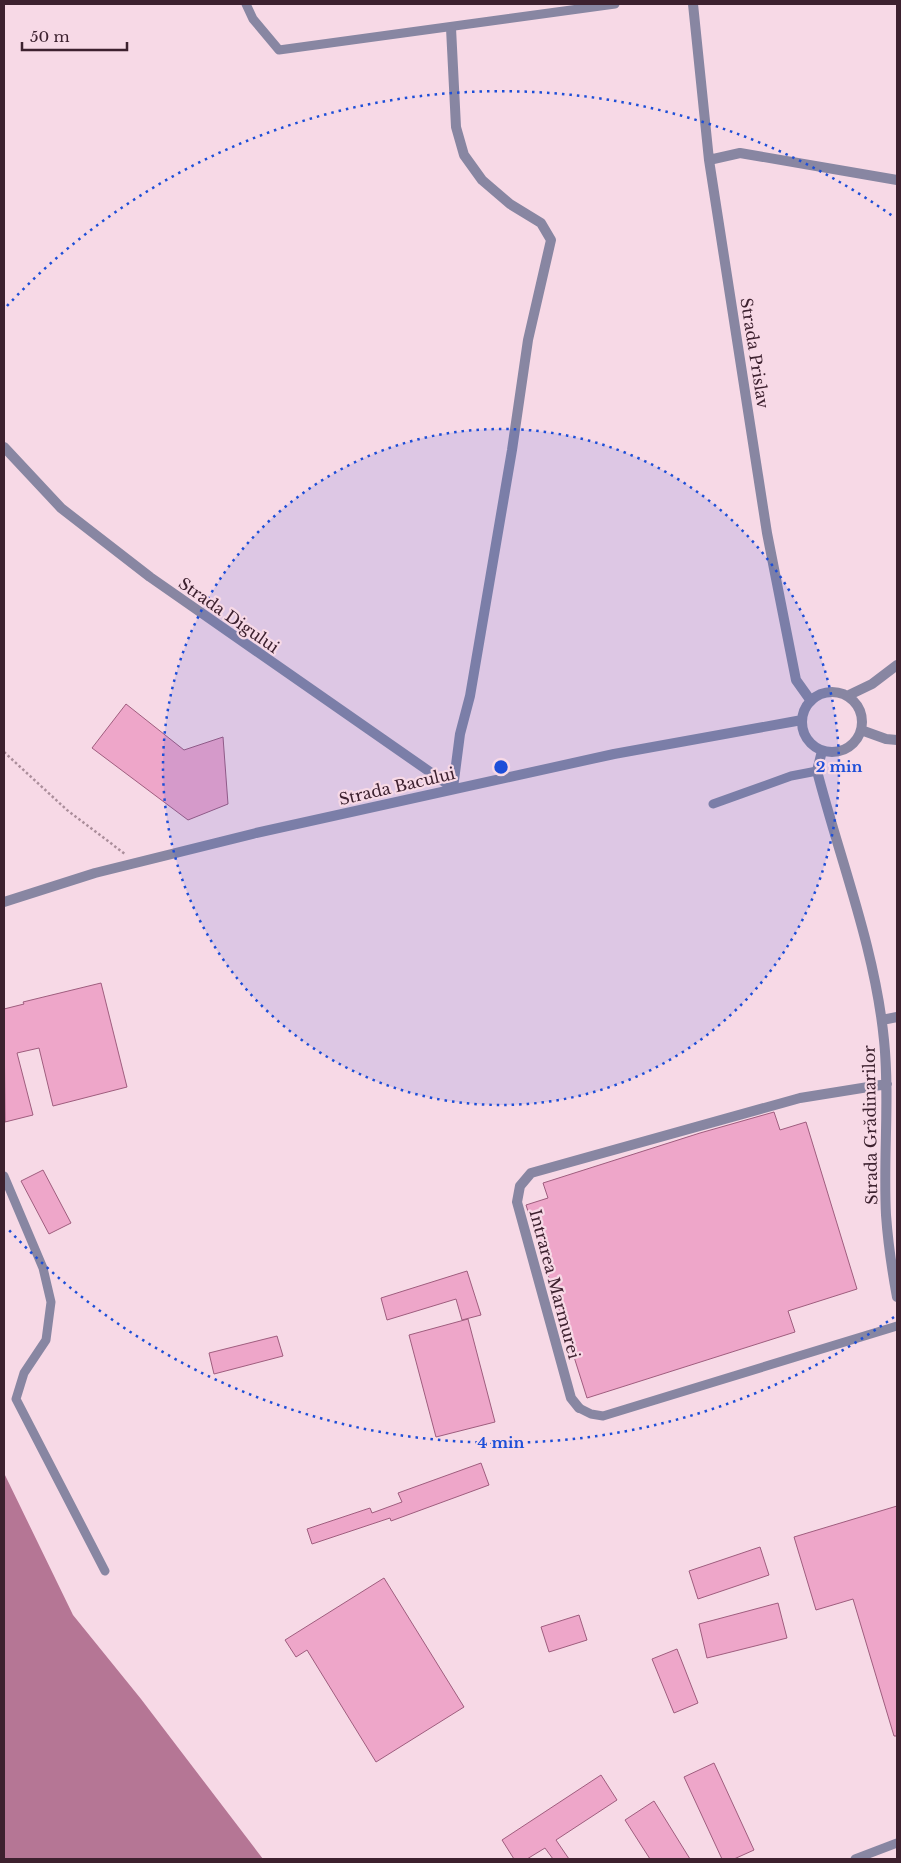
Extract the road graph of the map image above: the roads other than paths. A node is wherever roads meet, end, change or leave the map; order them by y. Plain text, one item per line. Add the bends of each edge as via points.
1 (246, 4) edge
2 (615, 4) edge
3 (693, 4) edge
4 (451, 28) junction
5 (709, 160) junction
6 (897, 180) edge
7 (4, 447) edge
8 (897, 665) edge
9 (847, 696) junction
10 (810, 701) junction
11 (802, 720) junction
12 (861, 730) junction
13 (897, 740) edge
14 (822, 751) junction
15 (817, 771) junction
16 (453, 788) junction
17 (713, 804) dead end
18 (4, 902) edge
19 (897, 1016) edge
20 (882, 1020) junction
21 (887, 1084) junction
22 (4, 1176) edge
23 (897, 1297) edge
24 (897, 1326) edge
25 (579, 1408) joint
26 (104, 1571) dead end
27 (897, 1843) edge
28 (855, 1859) edge

1 - 4 lane via 252,19 279,50
2 - 4 lane
3 - 5 street, Strada Prislav
4 - 16 street via 456,127 464,155 482,180 510,204 541,223 552,240 528,340
5 - 6 street via 740,153
5 - 10 street, Strada Prislav via 767,533 796,680
7 - 16 street, Strada Digului via 60,508 150,578
8 - 9 street via 872,684
9 - 10 street via 828,692
9 - 12 street via 860,710
10 - 11 street
11 - 14 street via 807,739
11 - 16 street, Strada Bacului via 614,754
12 - 13 street
12 - 14 street via 850,746 832,752
14 - 15 street, Strada Grădinarilor
15 - 17 lane via 791,776
15 - 20 street, Strada Grădinarilor via 870,959
16 - 18 street, Strada Bacului via 136,862
19 - 20 street
20 - 21 street, Strada Grădinarilor
21 - 23 street, Strada Grădinarilor via 886,1214
21 - 25 street, Intrarea Marmurei via 800,1098 531,1173 524,1179 517,1202 571,1398
22 - 26 lane via 43,1268 50,1302 46,1340 24,1372 16,1399
24 - 25 lane, Intrarea Marmurei via 603,1416
27 - 28 lane

